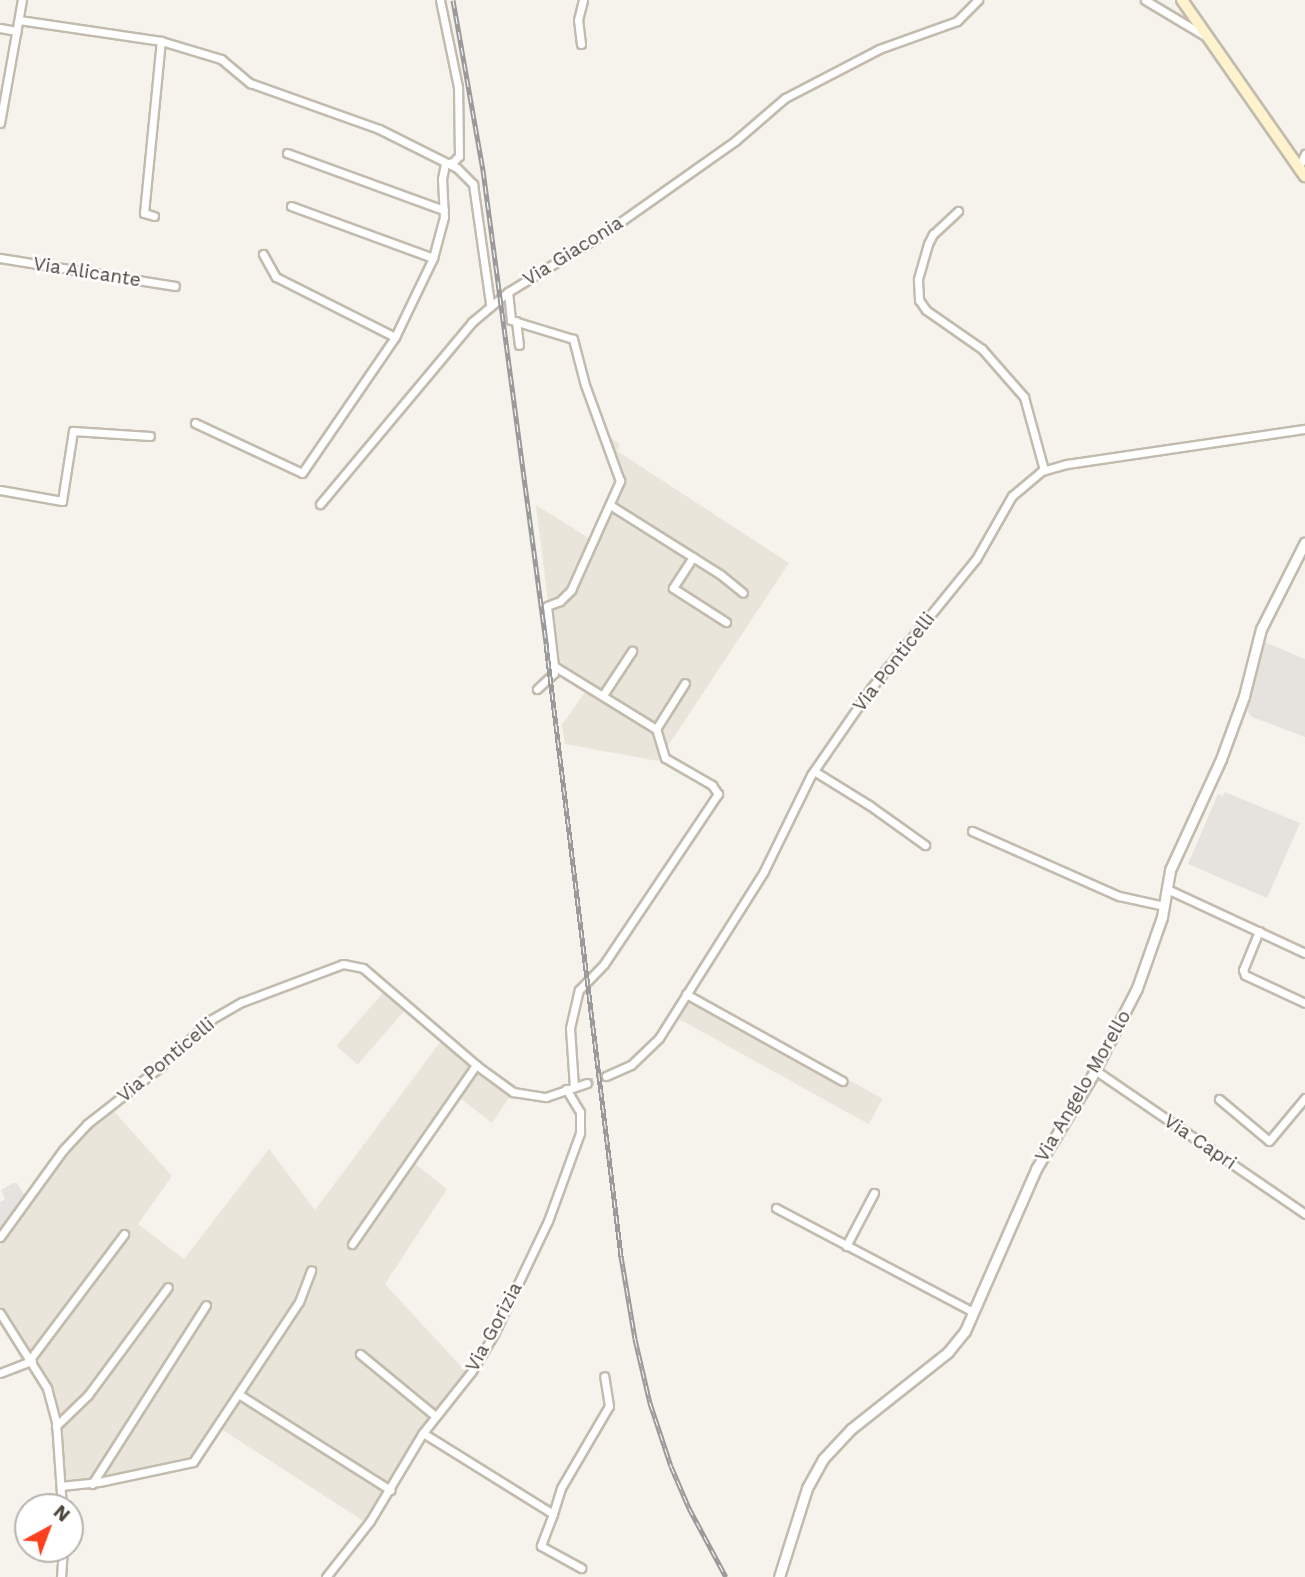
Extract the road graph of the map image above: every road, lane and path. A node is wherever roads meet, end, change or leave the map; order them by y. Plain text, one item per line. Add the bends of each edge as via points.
1 (22, 0) edge
2 (440, 0) edge
3 (583, 0) edge
4 (978, 0) edge
5 (1145, 0) edge
6 (1181, 0) edge
7 (19, 20) junction
8 (0, 28) edge
9 (17, 32) junction
10 (1209, 38) junction
11 (161, 41) junction
12 (581, 44) dead end
13 (3, 87) edge
14 (0, 123) edge
15 (287, 153) dead end
16 (1305, 154) edge
17 (445, 164) junction
18 (1301, 173) edge
19 (291, 206) dead end
20 (444, 210) junction
21 (958, 211) dead end
22 (154, 216) dead end
23 (263, 254) dead end
24 (0, 258) edge
25 (433, 258) junction
26 (175, 286) dead end
27 (508, 292) junction
28 (490, 304) junction
29 (516, 321) junction
30 (395, 337) junction
31 (519, 345) dead end
32 (195, 423) dead end
33 (1305, 429) edge
34 (150, 436) dead end
35 (1044, 470) junction
36 (0, 490) edge
37 (320, 504) dead end
38 (610, 505) junction
39 (1305, 542) edge
40 (693, 557) junction
41 (743, 593) dead end
42 (726, 622) dead end
43 (632, 651) dead end
44 (554, 666) junction
45 (685, 683) dead end
46 (537, 689) dead end
47 (603, 695) junction
48 (656, 729) junction
49 (814, 771) junction
50 (972, 831) dead end
51 (925, 845) dead end
52 (1167, 889) junction
53 (1164, 906) junction
54 (1259, 931) junction
55 (1305, 953) edge
56 (686, 994) junction
57 (1305, 1003) edge
58 (477, 1065) junction
59 (1095, 1070) junction
60 (606, 1076) tunnel mouth
61 (842, 1081) dead end
62 (587, 1083) tunnel mouth
63 (570, 1088) junction
64 (1305, 1098) edge
65 (1219, 1099) dead end
66 (874, 1193) dead end
67 (776, 1208) dead end
68 (1305, 1214) edge
69 (124, 1234) dead end
70 (0, 1237) edge
71 (352, 1244) dead end
72 (846, 1246) junction
73 (311, 1270) dead end
74 (168, 1287) dead end
75 (206, 1305) dead end
76 (0, 1312) edge
77 (973, 1312) junction
78 (360, 1354) dead end
79 (31, 1360) junction
80 (0, 1373) edge
81 (604, 1376) dead end
82 (240, 1395) dead end
83 (434, 1415) junction
84 (56, 1426) junction
85 (423, 1433) junction
86 (92, 1484) junction
87 (61, 1486) junction
88 (390, 1490) junction
89 (61, 1493) edge
90 (553, 1514) junction
91 (581, 1568) dead end
92 (326, 1577) edge
93 (779, 1577) edge

1 - 7 street
2 - 17 street via 458,87 460,121 459,156
3 - 12 street via 578,20
4 - 27 street, Via Giaconia via 957,21 879,49 785,98 678,182
5 - 10 street
6 - 10 main road
7 - 9 street
7 - 11 street
8 - 9 street
9 - 13 street
10 - 18 main road
11 - 17 street via 221,59 250,83 379,129
11 - 22 street via 145,213
13 - 14 street
15 - 20 street
16 - 18 street
17 - 20 street
17 - 28 street via 466,174 473,184
19 - 25 street
20 - 25 street
21 - 35 street via 928,244 918,280 919,300 926,310 982,349 1024,397
23 - 30 street via 276,277
24 - 26 street, Via Alicante
25 - 30 street
27 - 28 street
27 - 29 street, Via Giaconia via 511,320
28 - 37 street
29 - 31 street, Via Giaconia
29 - 38 street via 573,339 620,481
30 - 32 street via 302,473
33 - 35 street, Via Ponticelli
34 - 36 street via 73,430 62,501
35 - 49 street, Via Ponticelli via 1012,496 976,559 871,688
38 - 40 street
38 - 44 street via 571,590 547,606
39 - 52 street, Via Angelo Morello via 1261,629 1221,760 1175,858
40 - 41 street
40 - 42 street via 673,588
43 - 47 street
44 - 46 street via 554,673
44 - 47 street
45 - 48 street
47 - 48 street
48 - 63 street via 665,758 712,785 718,794 604,964 577,994 570,1028
49 - 51 street
49 - 56 street, Via Ponticelli via 764,871
50 - 53 street via 1119,896
52 - 53 street, Via Angelo Morello
52 - 54 street
53 - 59 street, Via Angelo Morello via 1137,988
54 - 55 street
54 - 57 street via 1245,975
56 - 60 street, Via Ponticelli via 659,1038 631,1065
56 - 61 street
58 - 63 street, Via Ponticelli via 513,1092 546,1097
58 - 70 street, Via Ponticelli via 363,968 343,964 242,1002 212,1019 87,1124
58 - 71 street
59 - 68 street, Via Capri
59 - 77 street, Via Angelo Morello via 1036,1170
62 - 63 street, Via Ponticelli
63 - 83 street, Via Gorizia via 580,1112 580,1133 548,1221 481,1356
64 - 65 street via 1269,1141
66 - 72 street
67 - 72 street
69 - 79 street
72 - 77 street
73 - 86 street via 299,1302 193,1462
74 - 84 street via 88,1395
75 - 86 street
76 - 79 street
77 - 93 street, Via Angelo Morello via 956,1345 851,1429 822,1459 807,1488
78 - 83 street
79 - 80 street
79 - 84 street via 47,1388
81 - 90 street via 609,1406 561,1488
82 - 88 street
83 - 85 street, Via Gorizia
84 - 87 street
85 - 88 street, Via Gorizia
85 - 90 street
86 - 87 street
87 - 89 street
88 - 92 street, Via Gorizia
90 - 91 street via 541,1546

